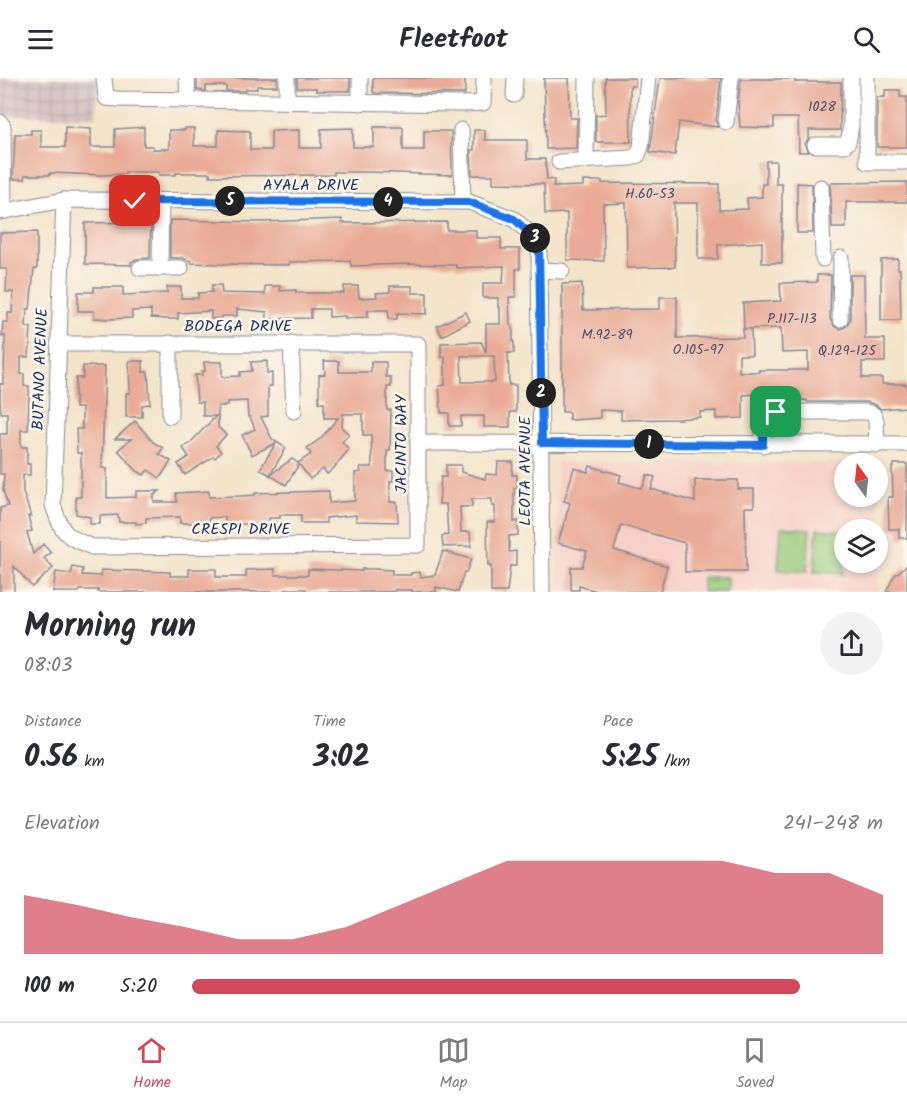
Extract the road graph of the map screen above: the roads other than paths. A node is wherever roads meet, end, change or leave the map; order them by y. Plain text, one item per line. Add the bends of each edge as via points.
1 (104, 78) edge
2 (187, 78) edge
3 (286, 78) edge
4 (360, 78) edge
5 (484, 78) edge
6 (515, 78) edge
7 (587, 78) edge
8 (648, 78) edge
9 (731, 78) edge
10 (851, 78) edge
11 (867, 78) edge
12 (514, 95) dead end
13 (188, 100) junction
14 (286, 101) junction
15 (360, 102) junction
16 (0, 122) edge
17 (726, 122) dead end
18 (461, 130) dead end
19 (815, 145) dead end
20 (586, 160) junction
21 (559, 162) dead end
22 (905, 162) dead end
23 (821, 188) dead end
24 (64, 200) junction
25 (161, 201) junction
26 (463, 202) junction
27 (2, 212) edge
28 (539, 242) joint
29 (840, 258) dead end
30 (823, 259) dead end
31 (140, 268) dead end
32 (160, 268) junction
33 (181, 268) dead end
34 (539, 270) junction
35 (562, 271) dead end
36 (840, 319) dead end
37 (170, 343) junction
38 (291, 343) junction
39 (58, 344) junction
40 (418, 344) joint
41 (294, 411) dead end
42 (170, 416) dead end
43 (418, 443) junction
44 (542, 443) junction
45 (877, 444) junction
46 (907, 444) edge
47 (763, 445) junction
48 (67, 536) joint
49 (418, 544) joint
50 (542, 592) edge

1 - 13 street via 106,98
2 - 13 street
3 - 14 street
4 - 15 street
5 - 15 street via 483,104
6 - 12 street
7 - 20 street
8 - 20 street via 638,154 631,158
9 - 17 street
10 - 19 street via 848,142
11 - 22 street via 867,162
13 - 14 street
14 - 15 street
16 - 27 street
18 - 26 street
20 - 21 street
23 - 30 street
24 - 25 street, AYALA DRIVE
24 - 27 street, AYALA DRIVE
24 - 39 street, BUTANO AVENUE
25 - 26 street, AYALA DRIVE
25 - 32 street
26 - 28 street, AYALA DRIVE via 514,219
28 - 34 street, LEOTA AVENUE
29 - 36 street
31 - 32 street
32 - 33 street
34 - 35 street
34 - 44 street, LEOTA AVENUE
37 - 38 street, BODEGA DRIVE
37 - 39 street, BODEGA DRIVE
37 - 42 street
38 - 40 street, BODEGA DRIVE
38 - 41 street
39 - 48 street, BUTANO AVENUE via 53,505
40 - 43 street, JACINTO WAY
43 - 44 street
43 - 49 street, JACINTO WAY
44 - 47 street
44 - 50 street, LEOTA AVENUE
45 - 46 street
45 - 47 street
45 - 47 street via 873,414 767,412 763,415
48 - 49 street, CRESPI DRIVE via 92,547

